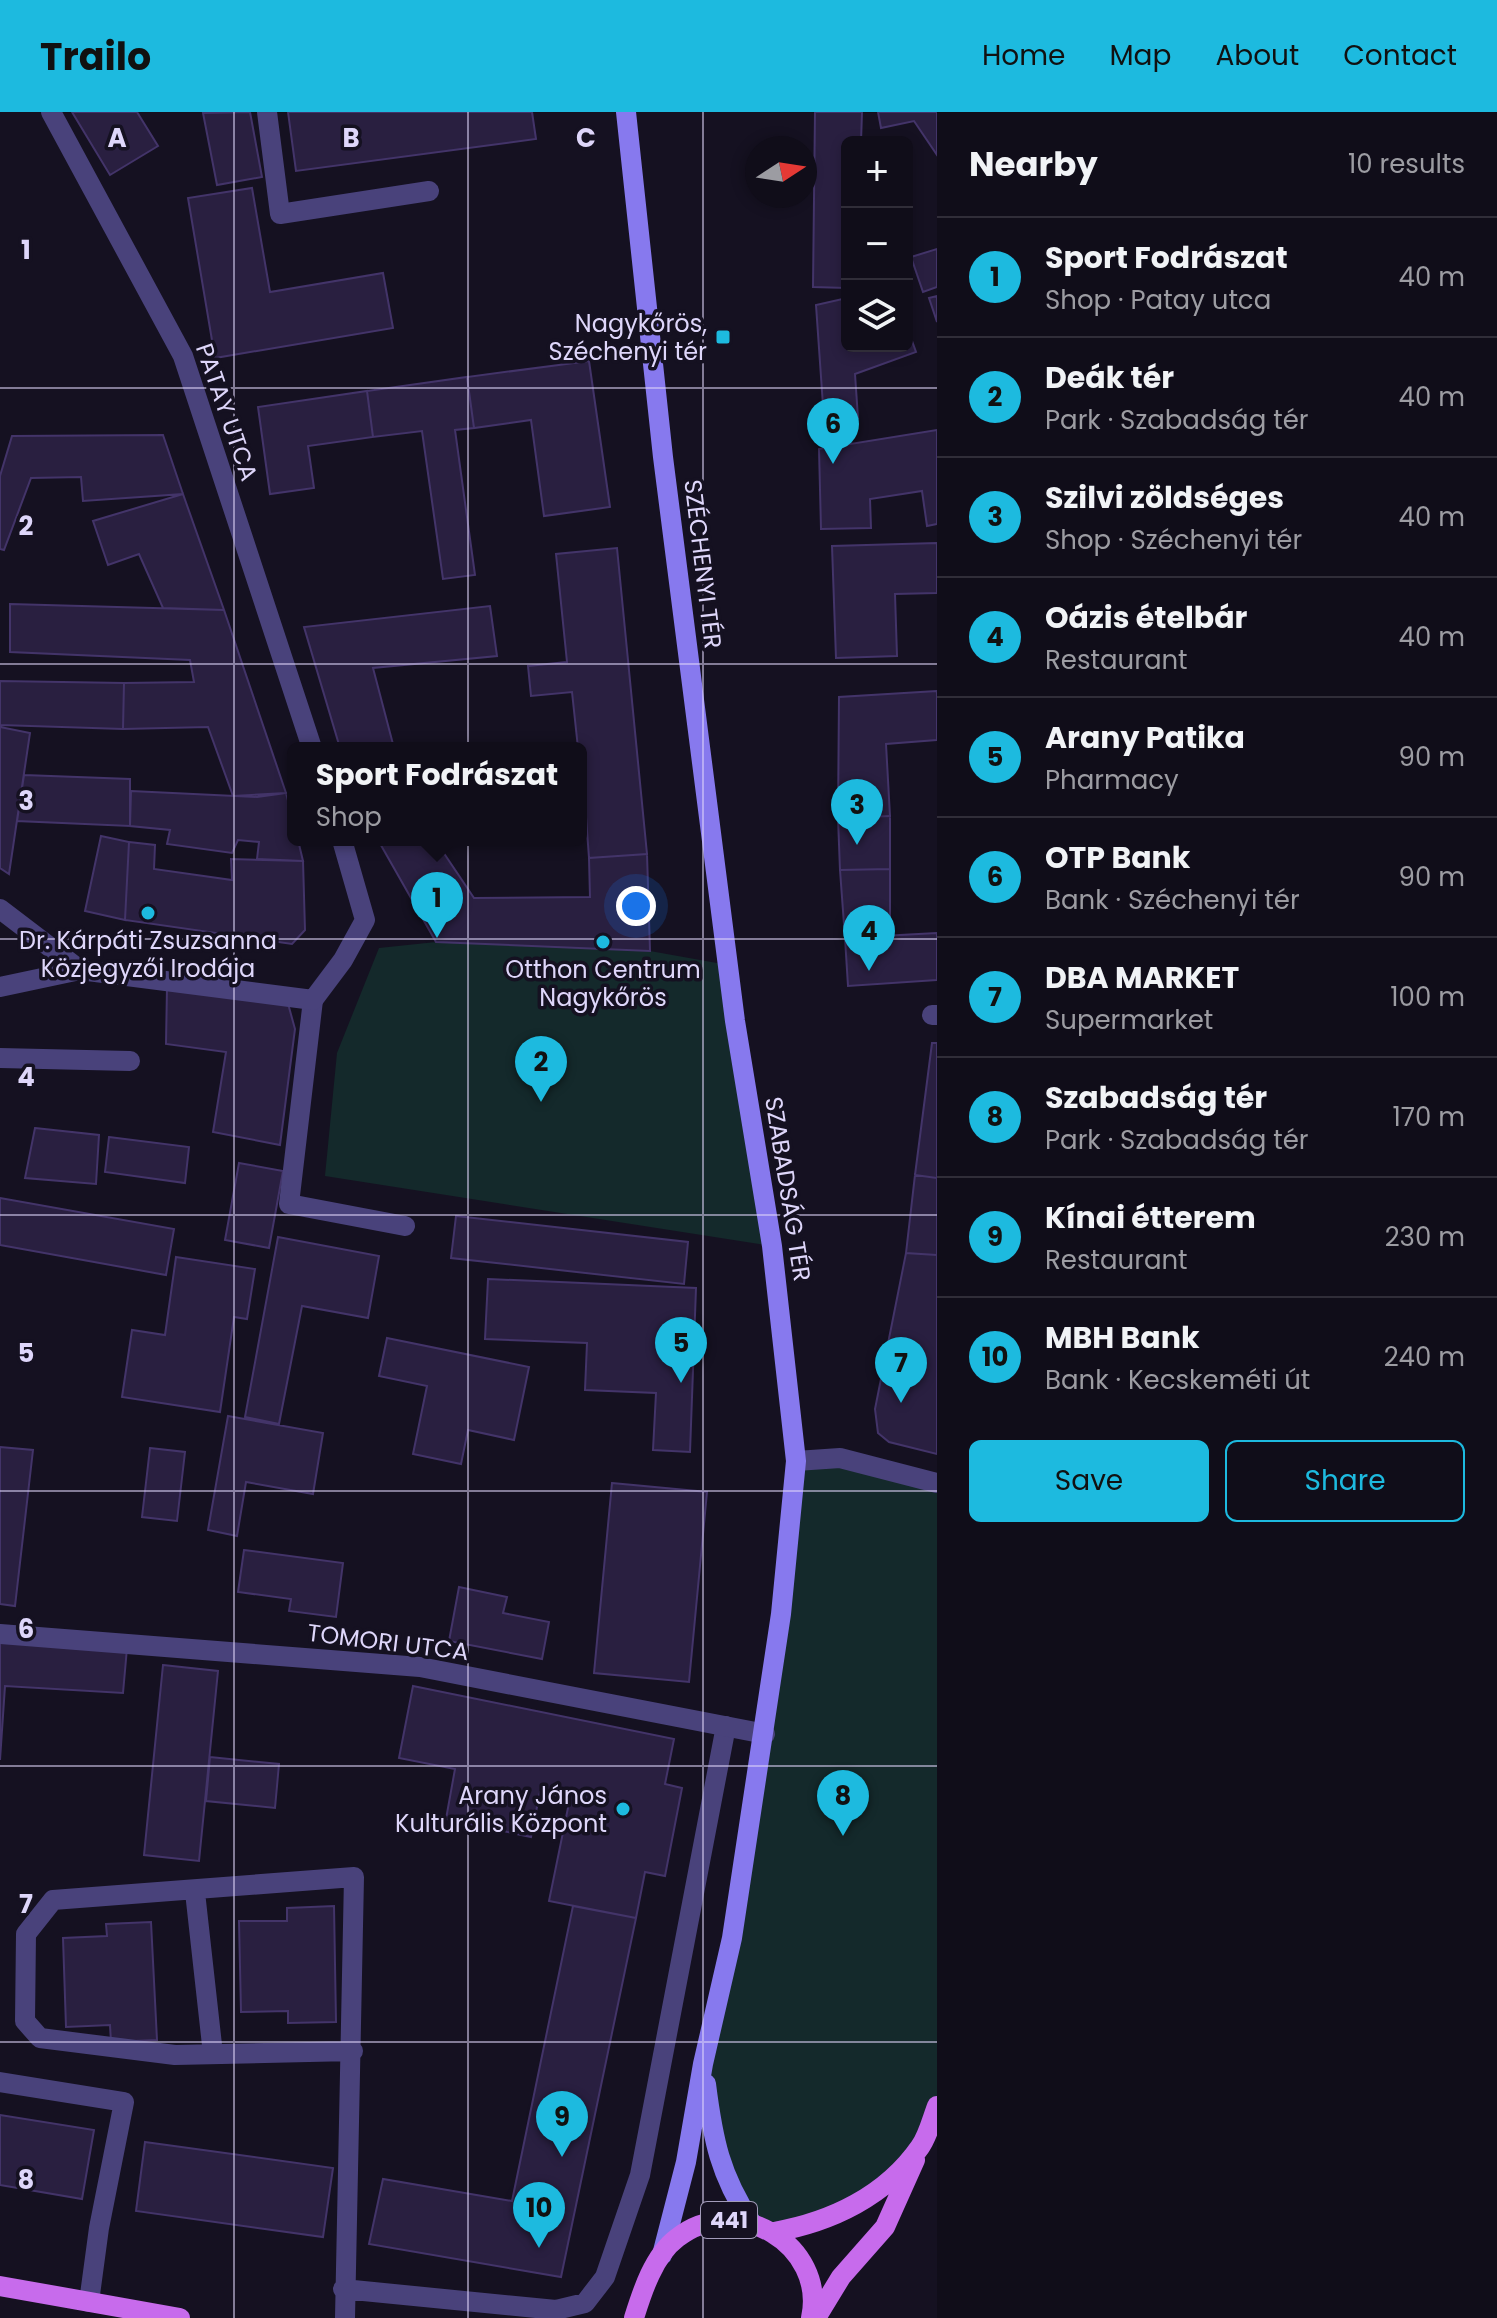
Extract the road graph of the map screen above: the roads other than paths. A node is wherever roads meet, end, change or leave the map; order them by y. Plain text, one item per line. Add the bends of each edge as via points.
1 (51, 112) edge
2 (267, 112) edge
3 (626, 112) edge
4 (429, 191) dead end
5 (310, 742) edge
6 (344, 846) edge
7 (0, 909) edge
8 (80, 970) junction
9 (0, 987) edge
10 (313, 1000) junction
11 (735, 1021) joint
12 (0, 1058) edge
13 (130, 1061) dead end
14 (405, 1226) dead end
15 (796, 1461) junction
16 (937, 1483) edge
17 (0, 1634) edge
18 (726, 1726) junction
19 (765, 1734) junction
20 (195, 1892) junction
21 (353, 2051) junction
22 (213, 2054) junction
23 (703, 2064) junction
24 (0, 2082) edge
25 (937, 2106) edge
26 (921, 2146) junction
27 (751, 2222) junction
28 (774, 2232) junction
29 (662, 2255) junction
30 (0, 2286) edge
31 (343, 2289) junction
32 (642, 2291) junction
33 (89, 2302) junction
34 (180, 2318) edge
35 (345, 2318) edge
36 (619, 2318) edge
37 (634, 2318) edge
38 (814, 2318) edge

1 - 5 street, PATAY UTCA via 183,356
2 - 4 street via 280,214
3 - 11 main road, SZÉCHENYI TÉR via 663,457
6 - 10 street via 365,920
7 - 8 street
8 - 9 street
8 - 10 street
10 - 14 street via 289,1204
11 - 15 main road, SZABADSÁG TÉR via 772,1246
12 - 13 street
15 - 16 street via 840,1458
15 - 19 main road, SZABADSÁG TÉR
17 - 18 street, TOMORI UTCA via 420,1667
18 - 19 street, TOMORI UTCA
18 - 31 street via 640,2175 605,2277 585,2303 556,2310
19 - 23 main road, SZABADSÁG TÉR via 732,1938
20 - 21 street via 354,1877
20 - 22 street
20 - 22 street via 53,1900 26,1934 25,2021 40,2038 175,2055
21 - 22 street
21 - 31 street
23 - 27 main road via 714,2145 728,2188
23 - 29 main road, SZABADSÁG TÉR
24 - 33 street via 124,2102
25 - 26 main road, 441
26 - 28 main road, 441 via 876,2193 831,2216
26 - 38 main road, 441 via 885,2227
27 - 28 main road, 441
27 - 29 main road, 441 via 722,2221 692,2229
28 - 38 main road, 441 via 805,2267 815,2299
29 - 32 main road, 441
30 - 33 main road
31 - 35 street
32 - 36 main road, 441
32 - 37 main road, 441
33 - 34 main road

